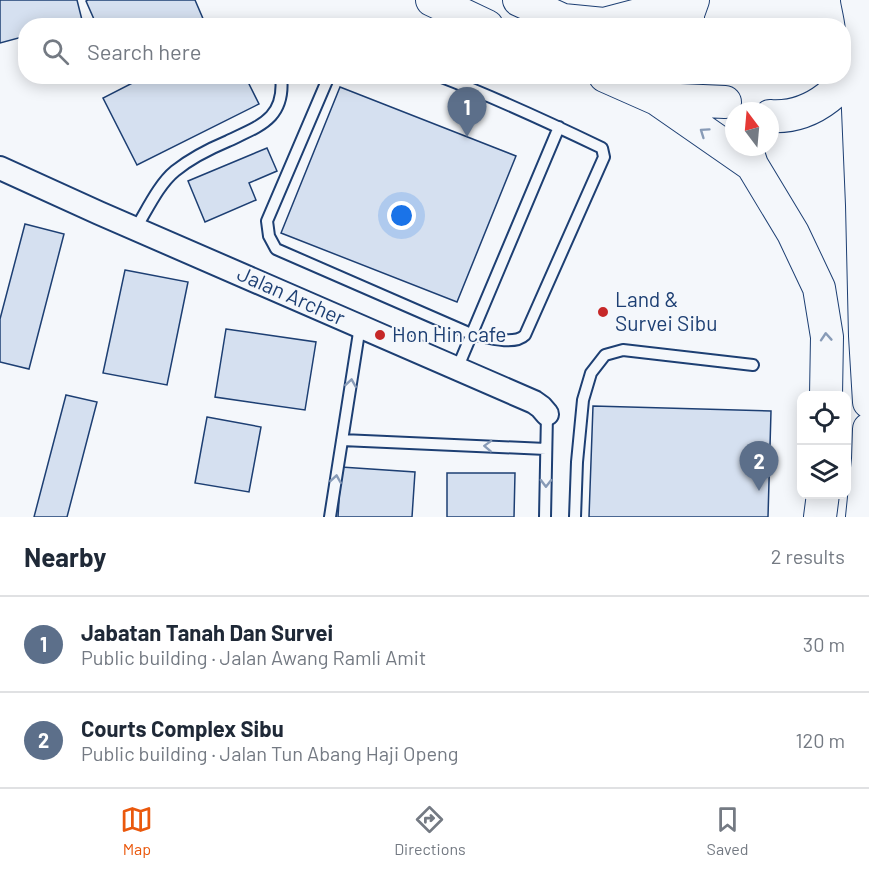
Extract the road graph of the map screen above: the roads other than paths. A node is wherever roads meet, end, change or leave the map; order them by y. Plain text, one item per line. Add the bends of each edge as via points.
1 (432, 0) edge
2 (519, 0) edge
3 (676, 0) edge
4 (693, 0) edge
5 (860, 9) edge
6 (470, 18) edge
7 (559, 18) edge
8 (627, 18) edge
9 (688, 18) edge
10 (856, 62) junction
11 (851, 71) edge
12 (282, 84) edge
13 (326, 84) edge
14 (474, 84) edge
15 (623, 84) edge
16 (705, 84) edge
17 (843, 84) edge
18 (657, 99) junction
19 (727, 102) edge
20 (725, 107) edge
21 (779, 117) edge
22 (559, 127) junction
23 (725, 141) edge
24 (749, 156) edge
25 (0, 168) edge
26 (136, 228) junction
27 (360, 326) junction
28 (471, 334) junction
29 (753, 365) dead end
30 (457, 369) junction
31 (826, 391) edge
32 (869, 402) edge
33 (547, 414) joint
34 (869, 429) edge
35 (342, 440) junction
36 (546, 449) junction
37 (822, 499) edge
38 (330, 517) edge
39 (545, 517) edge
40 (575, 517) edge
41 (820, 517) edge
42 (862, 517) edge

1 - 6 main road
2 - 7 main road
3 - 8 main road
4 - 9 main road
5 - 10 main road via 861,45
10 - 11 main road
10 - 32 main road
12 - 26 lane via 281,101 262,125 195,157 173,173
13 - 28 lane via 267,221 276,249
14 - 22 lane
15 - 18 main road
16 - 19 main road
17 - 21 main road via 805,112
18 - 20 main road
23 -> 18 main road
22 - 28 lane
22 - 28 lane via 602,148 604,157 525,335 501,340
31 -> 24 main road via 827,337 819,288
25 - 26 street, Jalan Archer
26 - 27 street, Jalan Archer
27 - 30 street, Jalan Archer
35 -> 27 lane
28 - 30 lane
29 - 40 lane via 623,351 605,355 591,373 583,400
30 - 33 street, Jalan Archer via 534,402
33 - 36 lane, Jalan Archer
34 - 42 main road
36 -> 35 lane
38 -> 35 lane
36 -> 39 lane, Jalan Archer
37 - 41 main road

